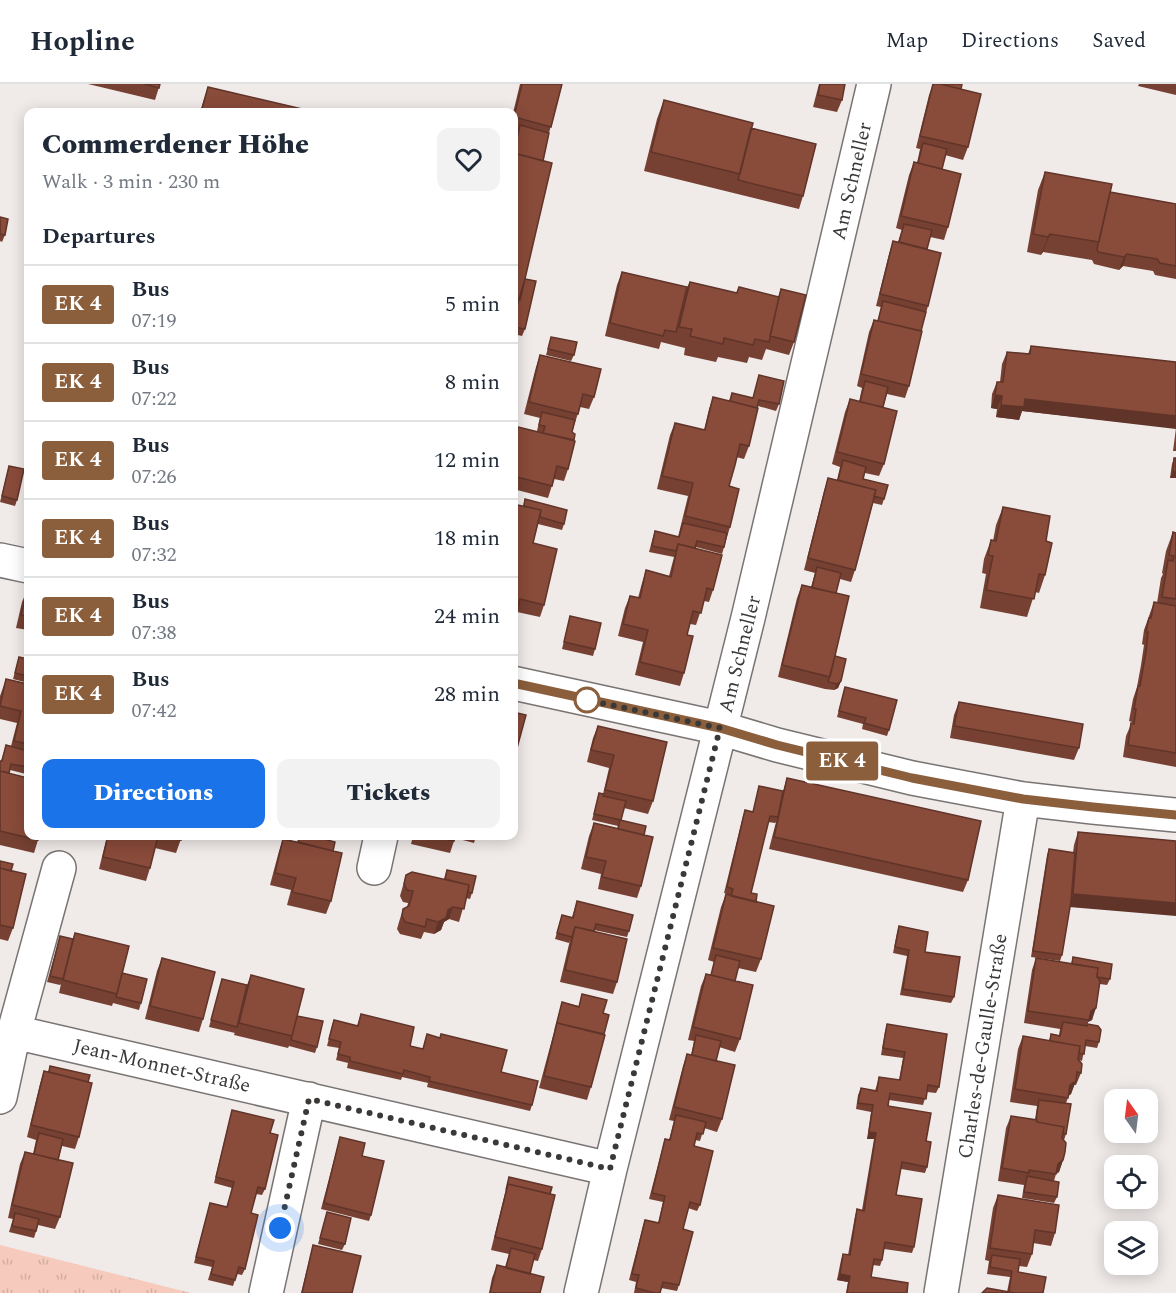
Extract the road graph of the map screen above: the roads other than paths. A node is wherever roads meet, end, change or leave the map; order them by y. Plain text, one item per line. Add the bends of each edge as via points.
1 (874, 84) edge
2 (0, 560) edge
3 (24, 566) edge
4 (518, 684) edge
5 (720, 728) junction
6 (1023, 799) junction
7 (1176, 815) edge
8 (380, 840) edge
9 (58, 868) dead end
10 (374, 868) dead end
11 (15, 1032) junction
12 (0, 1098) edge
13 (309, 1099) junction
14 (610, 1169) junction
15 (266, 1293) edge
16 (581, 1293) edge
17 (941, 1293) edge

1 - 5 street, Am Schneller
2 - 3 street
4 - 5 street
5 - 6 street via 912,778
5 - 14 street, Am Schneller
6 - 7 street
6 - 17 street, Charles-de-Gaulle-Straße
8 - 10 street
9 - 11 street
11 - 12 street
11 - 13 street, Jean-Monnet-Straße
13 - 14 street, Jean-Monnet-Straße
13 - 15 street
14 - 16 street, Am Schneller

